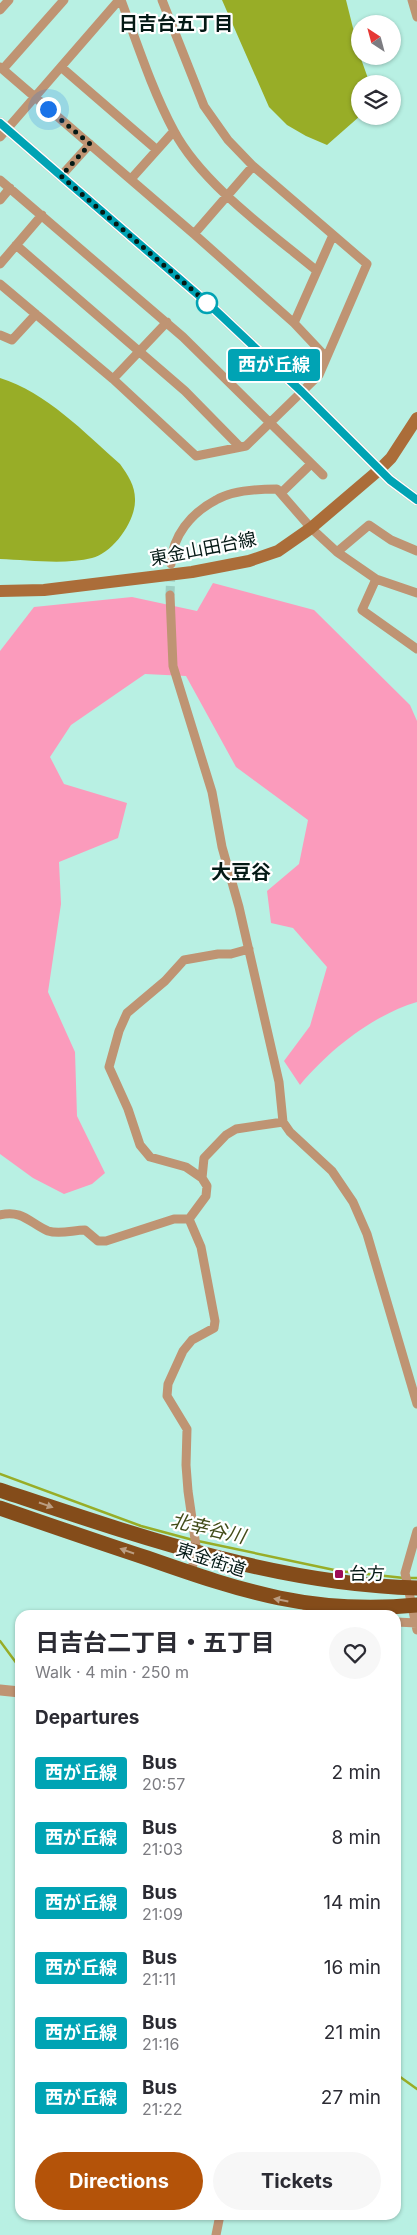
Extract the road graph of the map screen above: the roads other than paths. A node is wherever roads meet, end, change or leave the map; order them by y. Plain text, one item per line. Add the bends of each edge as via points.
1 (9, 0) edge
2 (64, 0) edge
3 (120, 0) edge
4 (162, 0) edge
5 (412, 0) edge
6 (0, 10) edge
7 (417, 17) edge
8 (61, 67) junction
9 (1, 68) edge
10 (35, 97) junction
11 (2, 130) edge
12 (174, 131) junction
13 (90, 144) junction
14 (157, 150) junction
15 (253, 166) junction
16 (61, 176) junction
17 (131, 179) junction
18 (0, 180) edge
19 (10, 188) junction
20 (228, 196) junction
21 (0, 200) edge
22 (42, 216) junction
23 (194, 234) junction
24 (333, 235) junction
25 (16, 245) junction
26 (0, 264) edge
27 (317, 271) junction
28 (0, 284) edge
29 (36, 314) junction
30 (167, 322) junction
31 (294, 323) junction
32 (0, 335) edge
33 (139, 351) junction
34 (326, 357) junction
35 (113, 379) junction
36 (302, 392) junction
37 (417, 418) edge
38 (272, 422) junction
39 (240, 447) junction
40 (311, 464) junction
41 (379, 470) junction
42 (323, 475) dead end
43 (281, 493) junction
44 (417, 500) edge
45 (311, 528) junction
46 (417, 551) edge
47 (337, 552) junction
48 (171, 564) tunnel mouth
49 (376, 579) junction
50 (0, 591) edge
51 (417, 593) edge
52 (170, 595) tunnel mouth
53 (417, 649) edge
54 (249, 949) junction
55 (282, 1122) junction
56 (202, 1178) junction
57 (0, 1215) edge
58 (189, 1218) junction
59 (417, 1404) edge
60 (0, 1490) edge
61 (0, 1508) edge
62 (417, 1531) edge
63 (198, 1553) junction
64 (190, 1573) junction
65 (412, 1588) edge
66 (414, 1606) edge
67 (307, 1609) edge
68 (401, 1623) edge
69 (416, 1625) edge
70 (0, 1690) edge
71 (15, 1692) edge
72 (219, 2220) edge
73 (216, 2235) edge

1 - 6 street
2 - 9 street
3 - 8 street
3 - 12 street
4 - 15 street via 204,106 228,140
5 - 7 street
8 - 10 street
8 - 14 street
9 - 10 street
10 - 11 street
10 - 13 street
11 - 16 street
12 - 14 street
12 - 20 street via 202,170
13 - 16 street
13 - 17 street
14 - 17 street
15 - 20 street
15 - 24 street
16 - 36 street via 212,307
17 - 23 street
18 - 19 street
19 - 21 street
19 - 22 street
20 - 23 street
20 - 27 street
22 - 25 street
22 - 30 street
23 - 31 street
24 - 27 street
24 - 34 street via 367,264
25 - 26 street
25 - 33 street
27 - 31 street
28 - 29 street
29 - 32 street via 12,340
29 - 35 street
30 - 33 street
30 - 38 street
31 - 34 street
33 - 35 street
33 - 39 street via 185,391
34 - 36 street via 319,375
35 - 39 street via 196,456
36 - 38 street
36 - 41 street
37 - 41 main road, 東金山田台線 via 391,458
38 - 39 street via 246,446
38 - 40 street
40 - 42 street
40 - 43 street
41 - 44 street
41 - 45 main road, 東金山田台線
43 - 45 street
43 - 48 street via 277,489 255,489 216,499 191,518 176,538
45 - 47 street
45 - 50 main road, 東金山田台線 via 278,551 239,563 44,590
46 - 47 street via 391,540 369,525
47 - 49 street
49 - 51 street
49 - 53 street via 362,610
52 - 54 street via 173,666 212,792 222,847
54 - 55 street via 278,1082
54 - 56 street via 184,960 127,1013 109,1067 140,1145 150,1157 186,1167
55 - 56 street via 236,1129 226,1135 204,1158
55 - 59 street via 332,1170 353,1202 367,1234
56 - 58 street via 208,1191
57 - 58 street via 19,1215 48,1231 84,1230 98,1241 174,1219
58 - 63 street via 201,1247 216,1321 214,1328 192,1340 182,1351 168,1384 167,1396 187,1429 188,1482
60 -> 63 highway, 東金街道
64 -> 61 highway, 東金街道
62 - 65 street via 405,1573
63 - 64 street
63 - 65 highway, 東金街道 via 344,1583
67 -> 64 highway, 東金街道
65 - 66 street
66 - 67 highway, 東金街道
66 - 69 street
68 - 69 street
70 - 71 street
72 - 73 street

